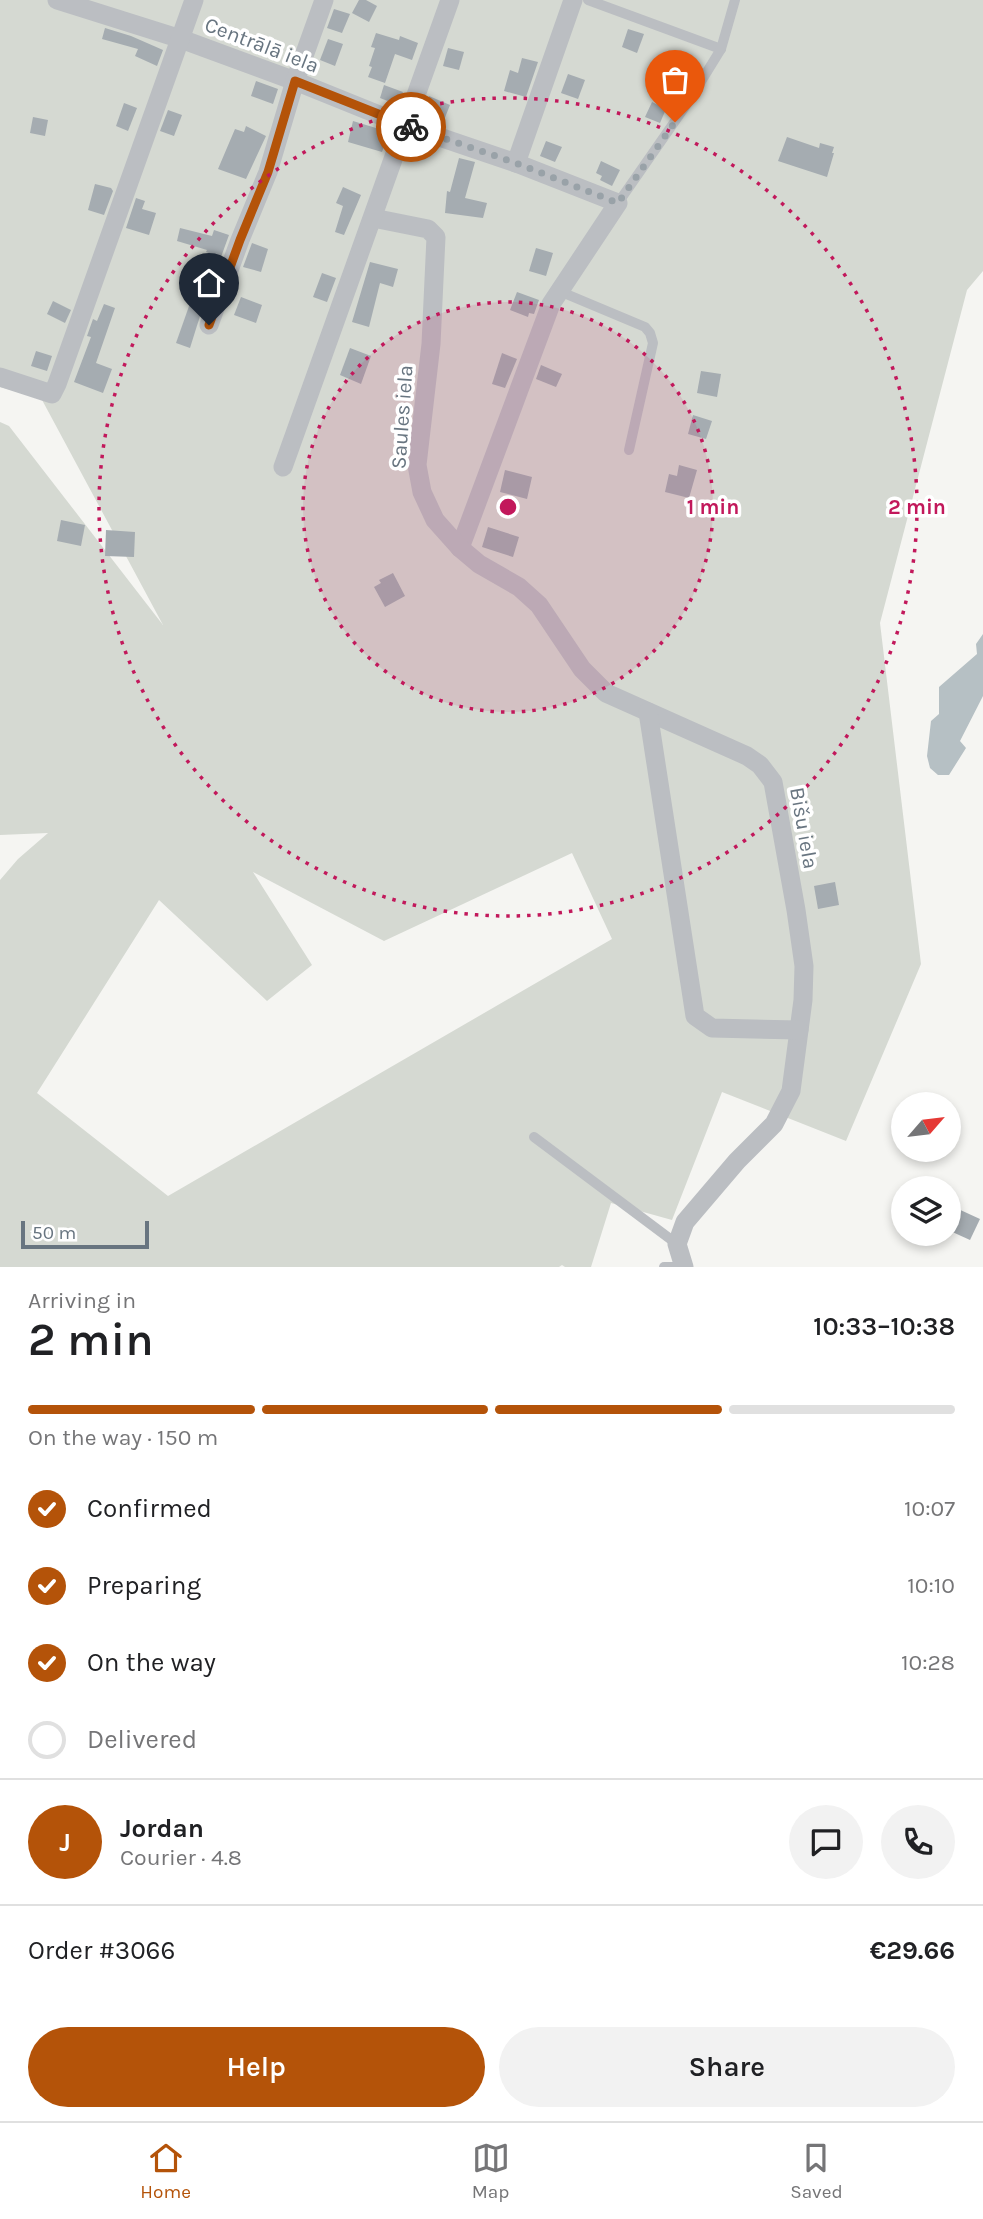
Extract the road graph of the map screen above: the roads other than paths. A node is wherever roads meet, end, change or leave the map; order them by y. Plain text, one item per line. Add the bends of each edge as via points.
1 (57, 0) edge
2 (194, 0) edge
3 (324, 0) edge
4 (450, 0) edge
5 (573, 0) edge
6 (589, 0) edge
7 (735, 0) edge
8 (181, 39) junction
9 (722, 49) junction
10 (295, 81) junction
11 (404, 125) junction
12 (516, 163) junction
13 (618, 203) junction
14 (373, 218) junction
15 (559, 292) junction
16 (209, 325) dead end
17 (0, 377) edge
18 (629, 450) dead end
19 (283, 467) dead end
20 (460, 548) junction
21 (606, 693) joint
22 (648, 712) junction
23 (799, 1030) junction
24 (534, 1137) dead end
25 (677, 1244) junction
26 (664, 1267) edge
27 (684, 1267) edge

1 - 8 street, Centrālā iela
2 - 8 street
3 - 10 street
4 - 11 street
5 - 12 street
6 - 9 lane
7 - 9 lane
8 - 10 street, Centrālā iela
8 - 17 street via 52,394
9 - 13 lane
10 - 11 street, Centrālā iela
10 - 16 street via 268,172
11 - 12 street, Centrālā iela
11 - 14 street
12 - 13 street, Centrālā iela
13 - 15 street
14 - 19 street
14 - 20 street, Saules iela via 428,229 436,237 431,344 417,466 435,520
15 - 18 lane via 650,333 653,343
15 - 20 street
20 - 21 street, Saules iela via 539,605 582,669
21 - 22 street, Bišu iela
22 - 23 street, Bišu iela via 747,756 773,782 804,966
22 - 23 street via 695,1016 712,1028
23 - 25 street, Bišu iela via 791,1091 774,1124 685,1222
24 - 25 lane
25 - 27 street
26 - 27 lane

